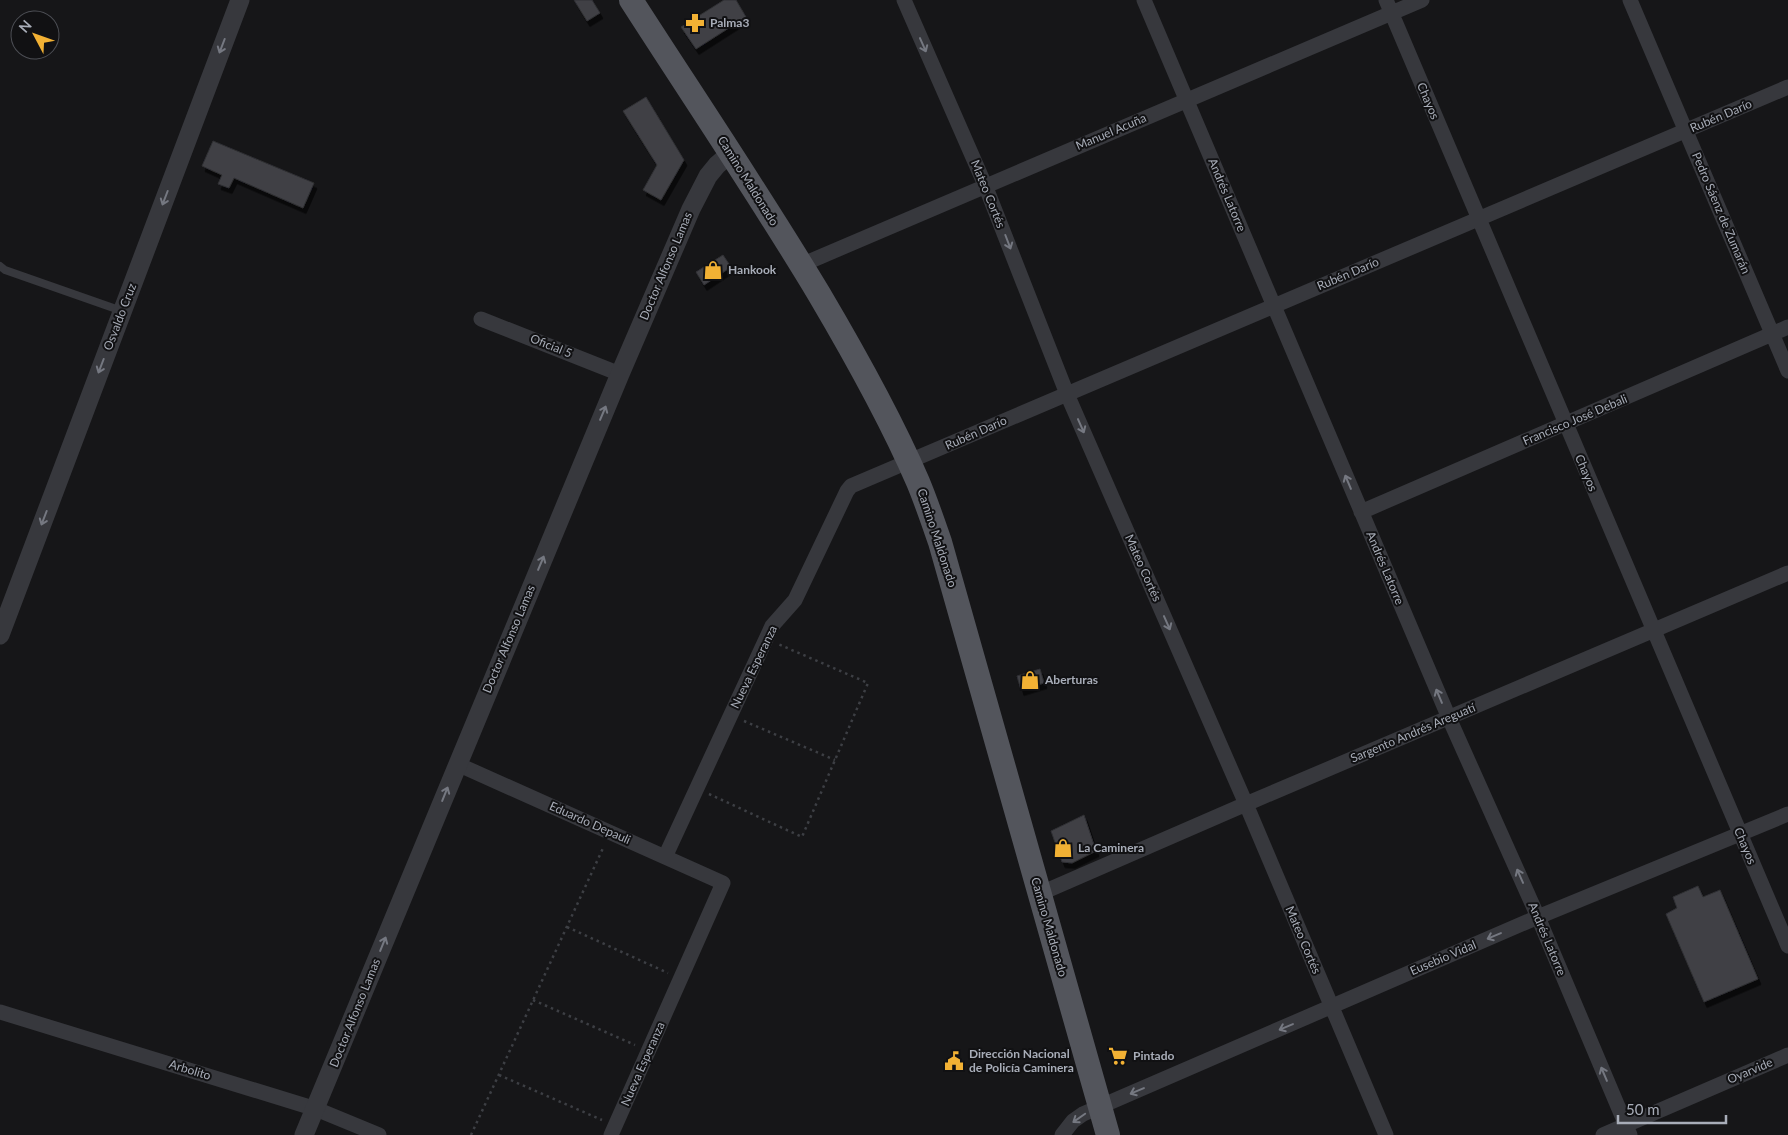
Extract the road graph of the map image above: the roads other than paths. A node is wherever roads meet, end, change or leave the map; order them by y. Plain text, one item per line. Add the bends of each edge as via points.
1 (240, 0) edge
2 (904, 0) edge
3 (1144, 0) edge
4 (1422, 0) edge
5 (1630, 0) edge
6 (634, 1) edge
7 (1388, 7) edge
8 (1788, 87) edge
9 (1186, 100) junction
10 (1685, 131) junction
11 (731, 153) junction
12 (985, 185) junction
13 (1478, 219) junction
14 (801, 265) junction
15 (0, 266) edge
16 (1274, 306) junction
17 (122, 311) junction
18 (482, 319) dead end
19 (1788, 327) edge
20 (1772, 334) junction
21 (1788, 371) edge
22 (620, 374) junction
23 (1067, 394) junction
24 (1566, 424) junction
25 (909, 462) junction
26 (1361, 512) junction
27 (1788, 573) edge
28 (1653, 630) junction
29 (0, 634) edge
30 (1449, 718) junction
31 (457, 764) junction
32 (1246, 804) junction
33 (1788, 814) edge
34 (1740, 835) junction
35 (665, 856) junction
36 (724, 883) joint
37 (1039, 894) junction
38 (1538, 917) junction
39 (1788, 946) edge
40 (1331, 1007) junction
41 (0, 1012) edge
42 (1788, 1055) edge
43 (1100, 1107) junction
44 (316, 1109) junction
45 (613, 1130) edge
46 (1627, 1130) edge
47 (304, 1135) edge
48 (379, 1135) edge
49 (1062, 1135) edge
50 (1108, 1135) edge
51 (1386, 1135) edge
52 (1603, 1135) edge

1 -> 17 street, Osvaldo Cruz
2 -> 12 street, Mateo Cortés
3 - 9 street, Andrés Latorre
4 - 7 street, Manuel Acuña
5 - 10 street, Pedro Sáenz de Zumarán
6 - 11 main road, Camino Maldonado
7 - 9 street, Manuel Acuña
7 - 13 street, Chayos
8 - 10 street, Rubén Darío
9 - 12 street, Manuel Acuña
9 - 16 street, Andrés Latorre
10 - 13 street, Rubén Darío
10 - 20 street, Pedro Sáenz de Zumarán
11 - 14 main road, Camino Maldonado
11 - 22 street, Doctor Alfonso Lamas via 708,176 690,209
12 - 14 street, Manuel Acuña
12 -> 23 street, Mateo Cortés
13 - 16 street, Rubén Darío
13 - 24 street, Chayos
14 - 25 main road, Camino Maldonado via 856,358
15 - 17 lane
16 - 23 street, Rubén Darío
26 -> 16 street, Andrés Latorre
17 -> 29 street, Osvaldo Cruz
18 - 22 street, Oficial 5
19 - 20 street, Francisco José Debali
20 - 21 street, Pedro Sáenz de Zumarán
20 - 24 street, Francisco José Debali
31 -> 22 street, Doctor Alfonso Lamas
23 - 25 street, Rubén Darío
23 -> 32 street, Mateo Cortés
24 - 26 street, Francisco José Debali
24 - 28 street, Chayos
25 - 35 street, Nueva Esperanza via 856,482 846,491 795,600 772,626
25 - 37 main road, Camino Maldonado via 940,542
30 -> 26 street, Andrés Latorre
27 - 28 street, Sargento Andrés Areguatí
28 - 30 street, Sargento Andrés Areguatí
28 - 34 street, Chayos
30 - 32 street, Sargento Andrés Areguatí
38 -> 30 street, Andrés Latorre
31 - 35 street, Eduardo Depauli
44 -> 31 street, Doctor Alfonso Lamas
32 - 37 street, Sargento Andrés Areguatí
32 - 40 street, Mateo Cortés
33 - 34 street, Eusebio Vidal
34 - 38 street, Eusebio Vidal
34 - 39 street, Chayos
35 - 36 street, Eduardo Depauli
36 - 45 street, Nueva Esperanza
37 - 43 main road, Camino Maldonado
38 -> 40 street, Eusebio Vidal
46 -> 38 street, Andrés Latorre
40 -> 43 street, Eusebio Vidal
40 - 51 street, Mateo Cortés
41 - 44 street, Arbolito
42 - 46 street, Oyarvide
43 -> 49 street, Eusebio Vidal via 1077,1118
43 - 50 main road, Camino Maldonado
44 - 47 street, Doctor Alfonso Lamas
44 - 48 street, Arbolito
46 - 52 street, Oyarvide

